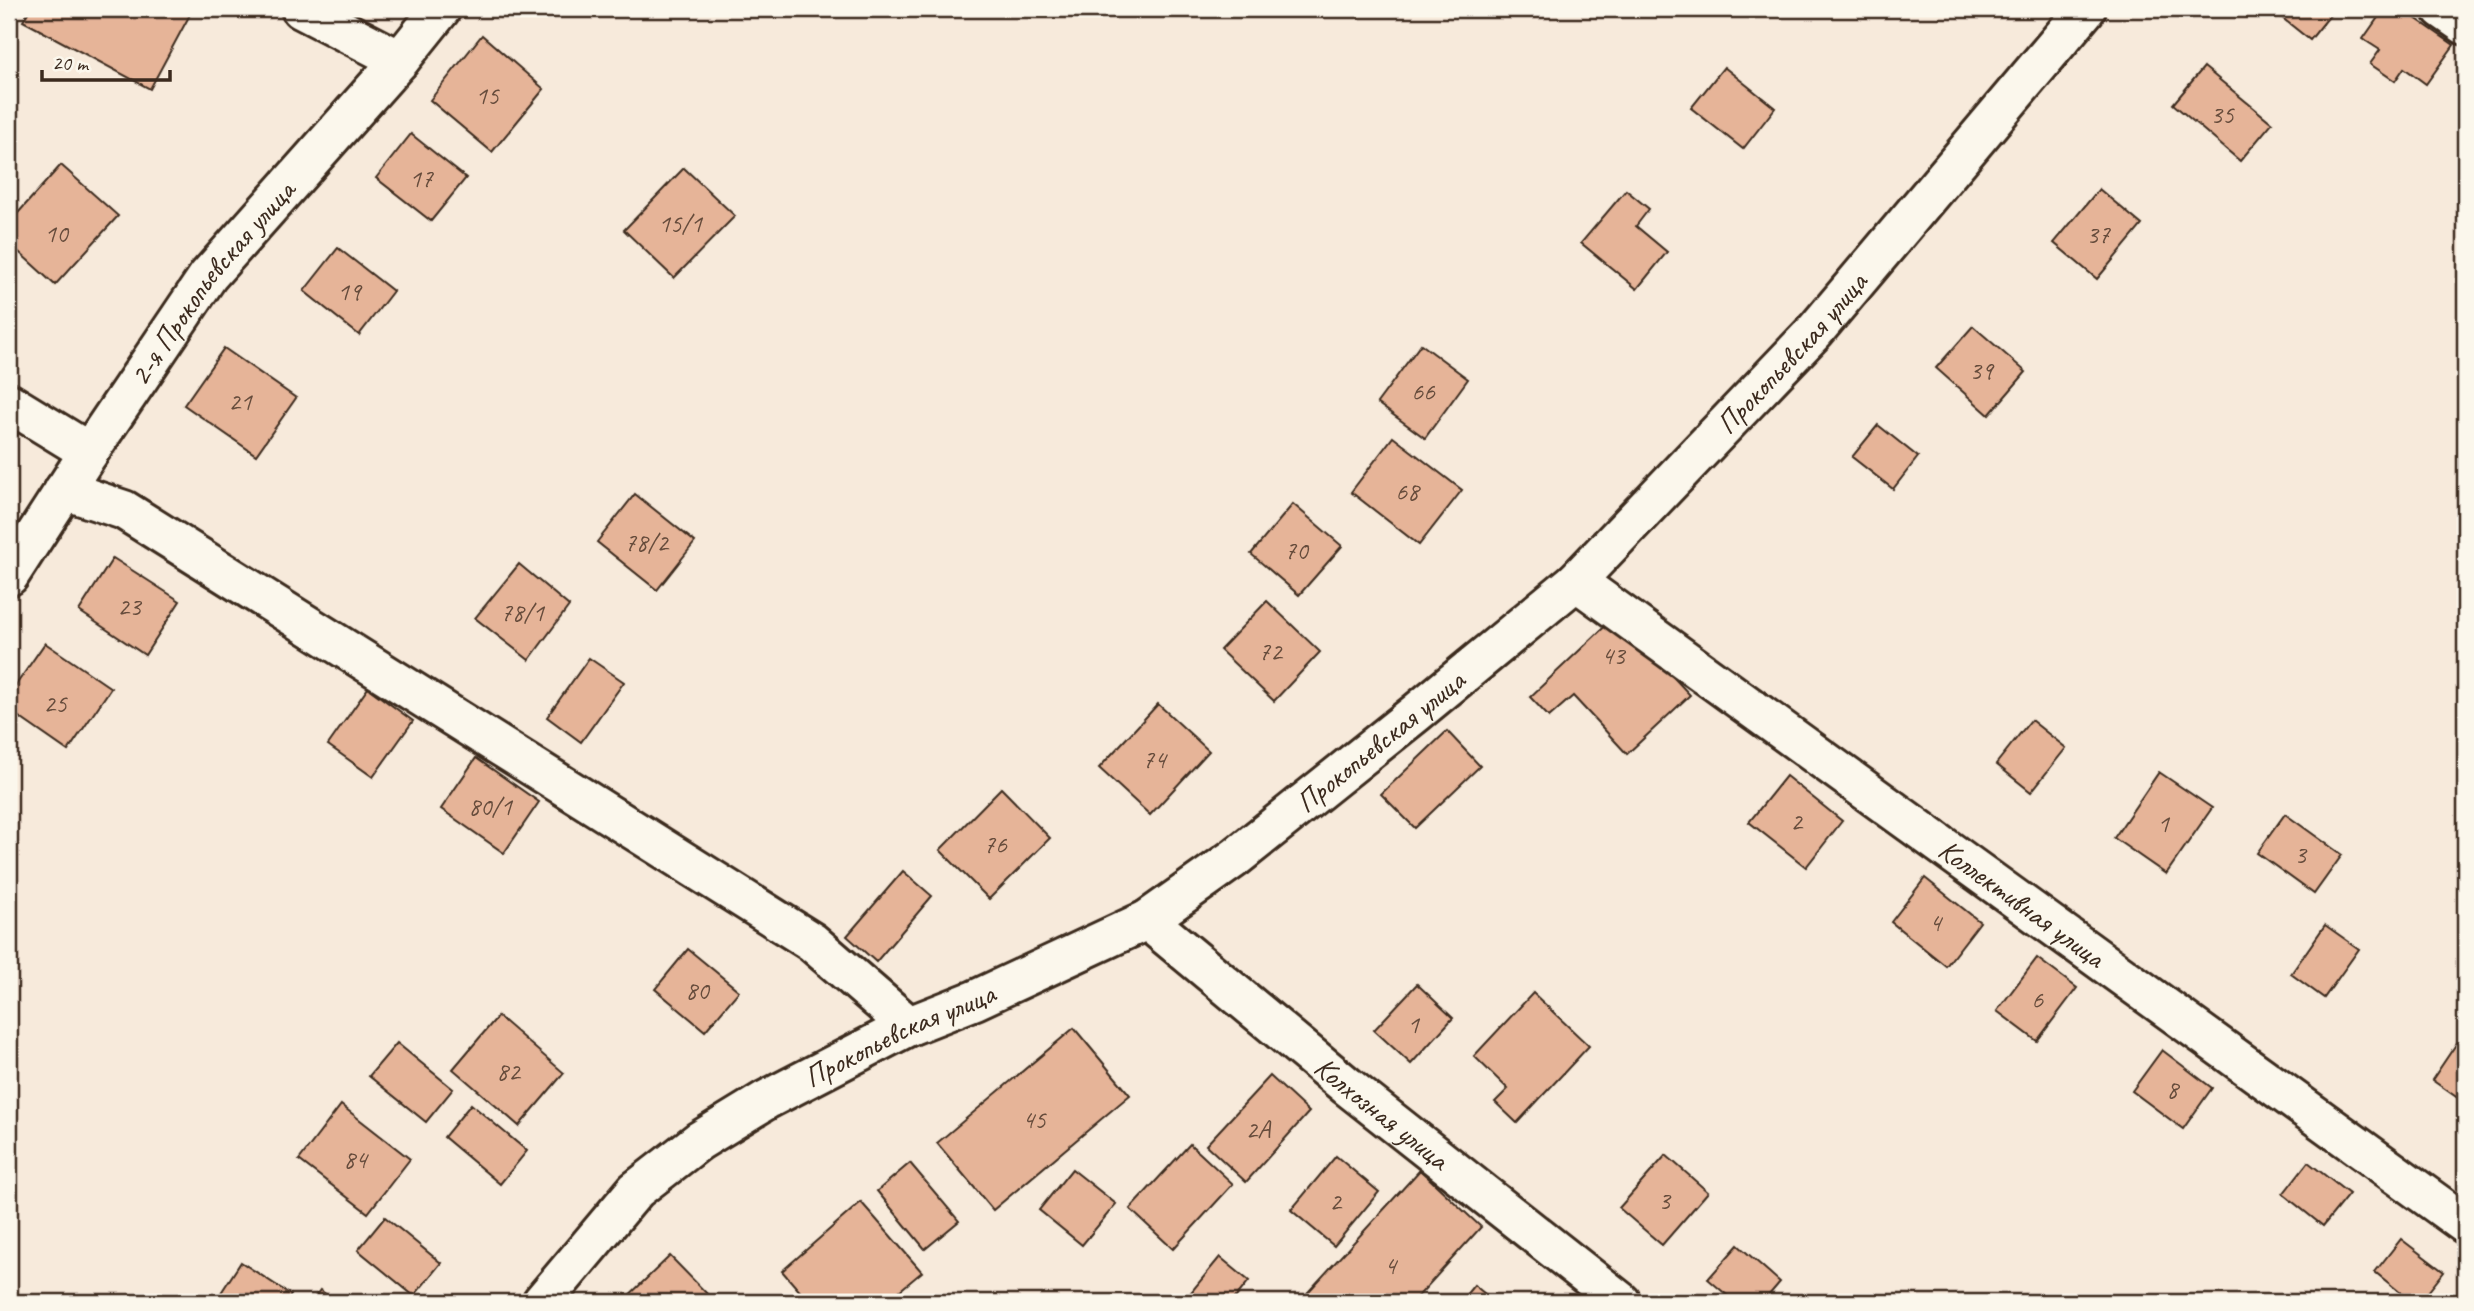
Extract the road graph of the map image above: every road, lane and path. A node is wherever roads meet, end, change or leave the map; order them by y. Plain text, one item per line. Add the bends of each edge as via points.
1 (300, 9) edge
2 (442, 9) edge
3 (2086, 9) edge
4 (2442, 9) edge
5 (2465, 25) edge
6 (400, 60) junction
7 (9, 403) edge
8 (89, 452) junction
9 (64, 490) junction
10 (9, 576) edge
11 (1576, 581) junction
12 (1147, 920) junction
13 (909, 1026) junction
14 (2465, 1224) edge
15 (541, 1302) edge
16 (1621, 1302) edge

1 - 6 street
2 - 6 street, 2-я Прокопьевская улица
3 - 11 street, Прокопьевская улица via 1815,331
4 - 5 street
6 - 8 street, 2-я Прокопьевская улица via 208,276
7 - 8 street
8 - 9 street, 2-я Прокопьевская улица
9 - 10 street, 2-я Прокопьевская улица
9 - 13 street via 124,510 811,942
11 - 12 street, Прокопьевская улица via 1236,857
11 - 14 street, Коллективная улица
12 - 13 street, Прокопьевская улица
12 - 16 street, Колхозная улица via 1347,1086
13 - 15 street, Прокопьевская улица via 766,1100 699,1141 636,1190

